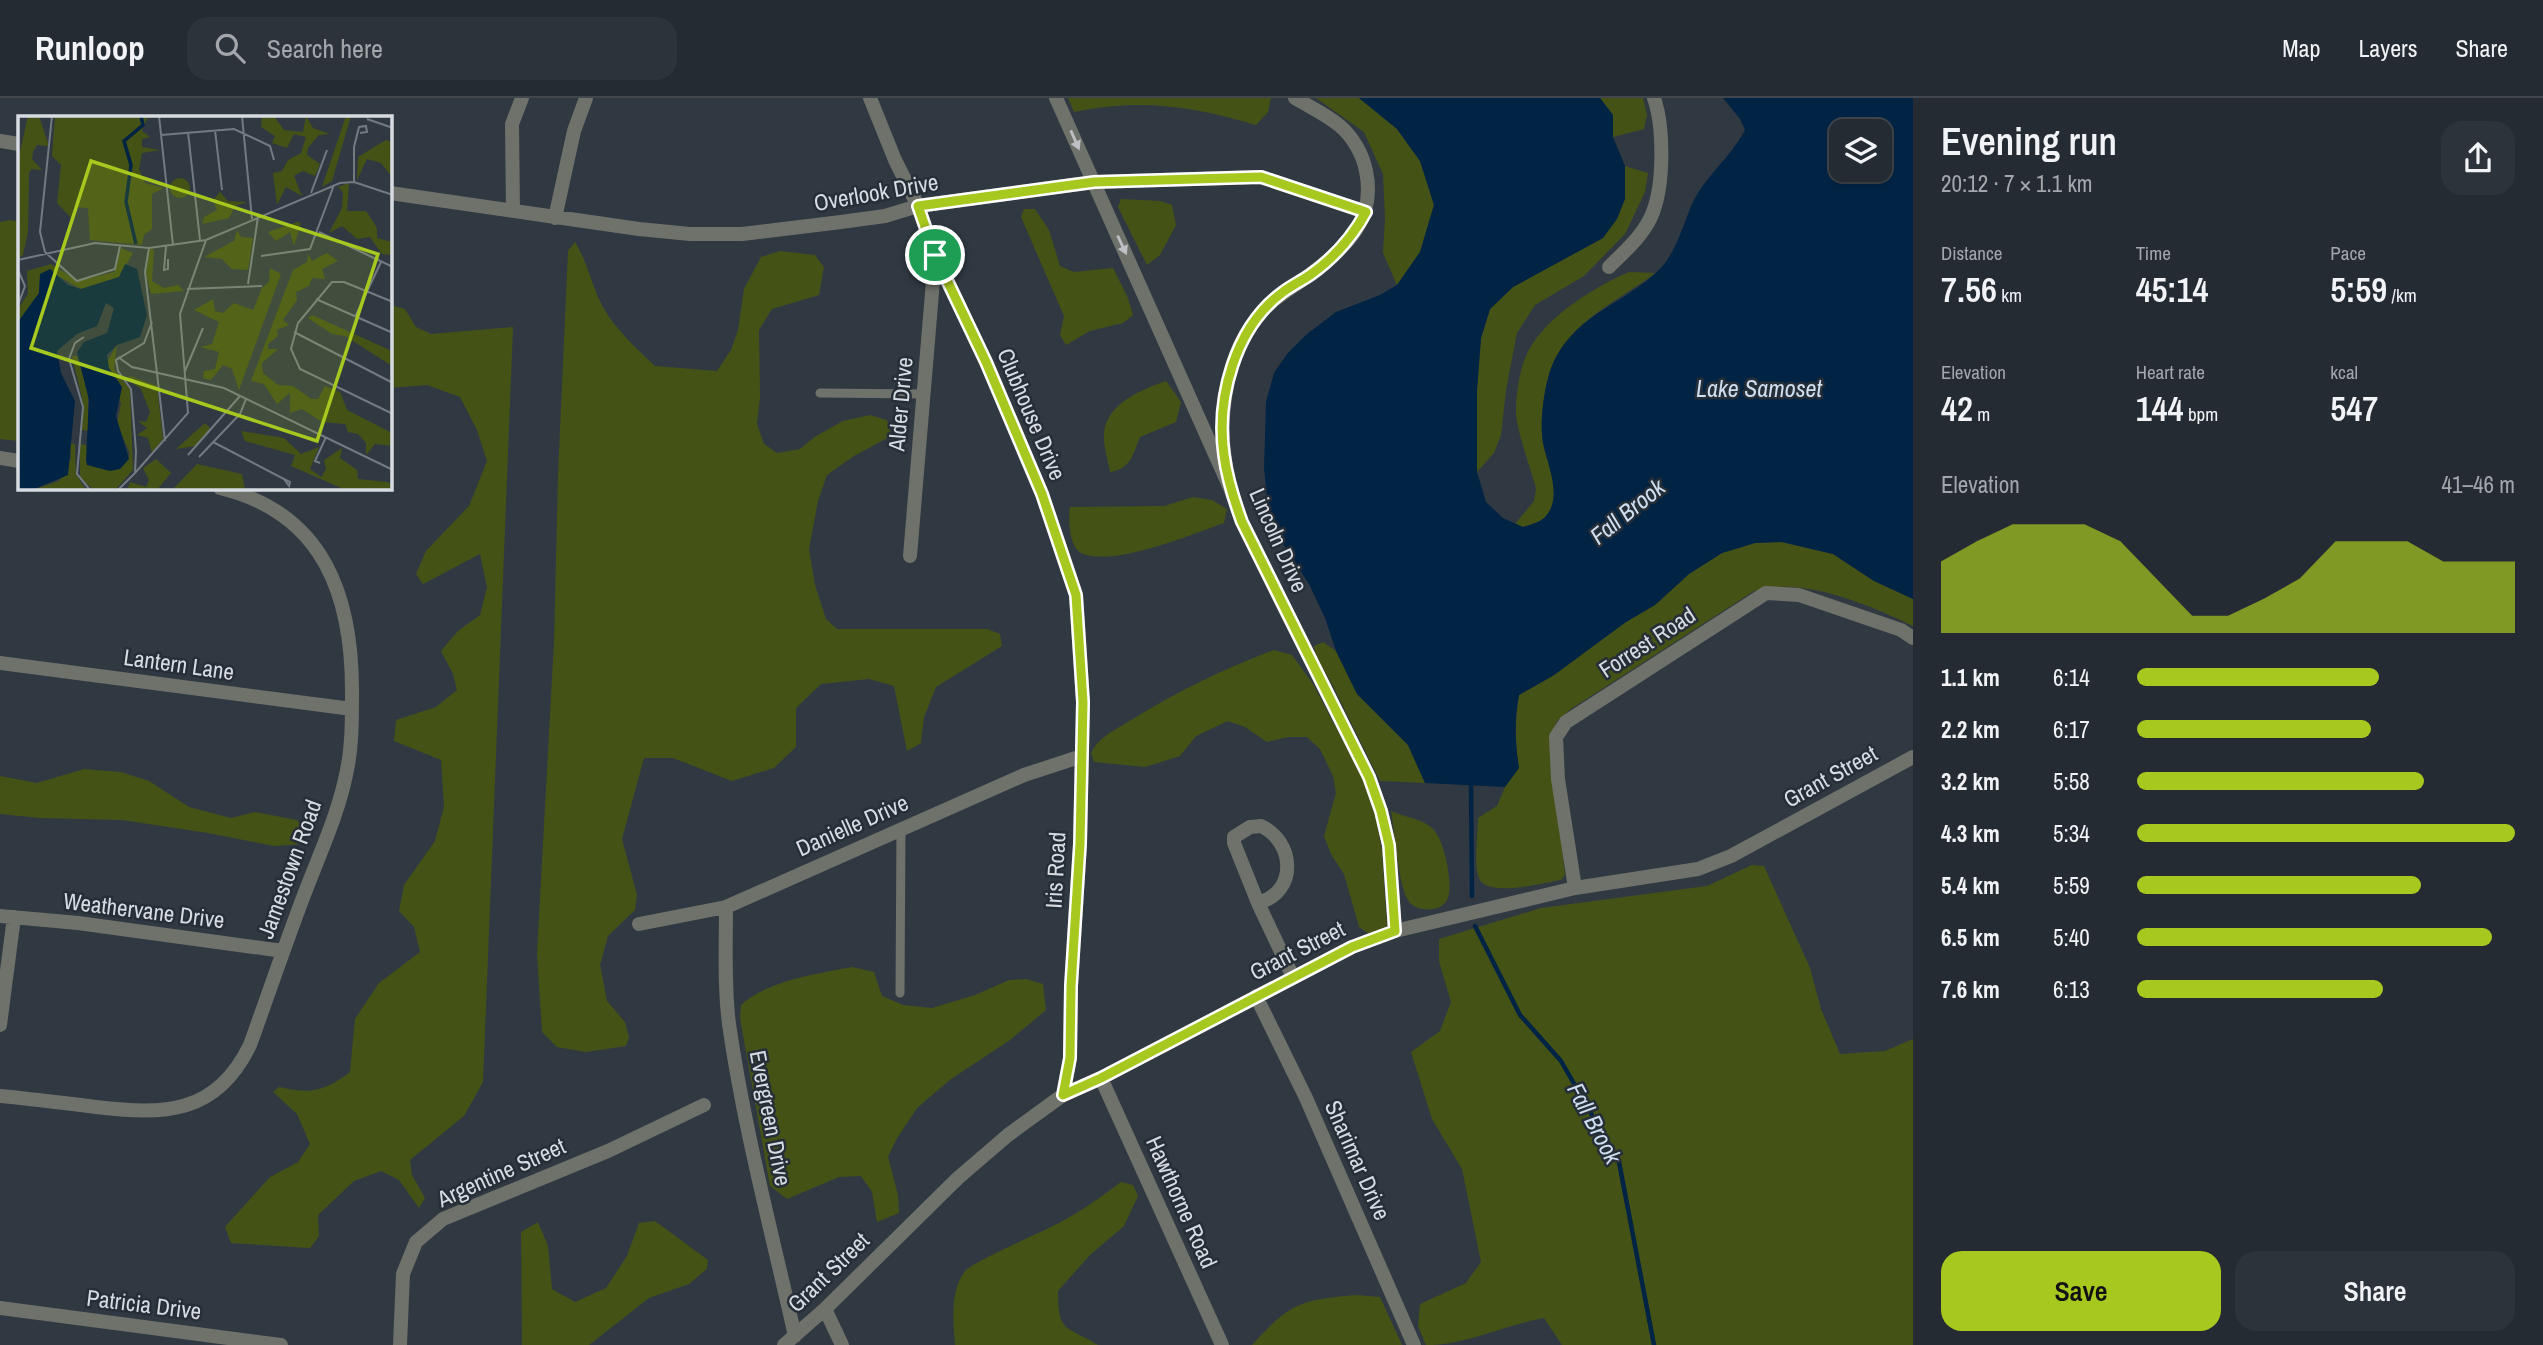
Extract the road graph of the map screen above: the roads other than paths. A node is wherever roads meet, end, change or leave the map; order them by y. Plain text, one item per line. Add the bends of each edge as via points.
1 (522, 98) edge
2 (586, 98) edge
3 (870, 98) edge
4 (1056, 98) edge
5 (1295, 98) edge
6 (1654, 98) edge
7 (0, 141) edge
8 (18, 144) edge
9 (1094, 182) junction
10 (392, 193) edge
11 (918, 206) junction
12 (513, 211) junction
13 (1366, 212) junction
14 (555, 218) junction
15 (935, 255) junction
16 (1609, 267) dead end
17 (820, 393) dead end
18 (923, 394) junction
19 (0, 458) edge
20 (18, 461) edge
21 (1230, 488) junction
22 (228, 490) edge
23 (910, 556) dead end
24 (1913, 638) edge
25 (1079, 647) joint
26 (0, 663) edge
27 (352, 709) junction
28 (1082, 756) junction
29 (1913, 757) edge
30 (901, 827) junction
31 (1575, 888) junction
32 (1258, 903) junction
33 (726, 907) junction
34 (7, 916) edge
35 (639, 924) dead end
36 (1395, 931) junction
37 (283, 951) junction
38 (1293, 977) junction
39 (900, 993) dead end
40 (1256, 996) junction
41 (0, 1025) edge
42 (1101, 1078) junction
43 (1063, 1095) junction
44 (0, 1096) edge
45 (705, 1105) dead end
46 (0, 1308) edge
47 (825, 1309) junction
48 (790, 1340) edge
49 (281, 1345) edge
50 (400, 1345) edge
51 (842, 1345) edge
52 (1222, 1345) edge
53 (1414, 1345) edge

1 - 12 street via 512,124
2 - 14 street
3 - 11 street, Clubhouse Drive
4 -> 9 street, Lincoln Drive
5 - 13 street via 1342,127 1363,156 1370,190
6 - 16 street via 1661,142 1653,212 1634,242
7 - 8 street
9 - 11 street, Overlook Drive
9 - 13 street, Overlook Drive via 1261,177
9 -> 21 street, Lincoln Drive
10 - 12 street, Overlook Drive
11 - 14 street, Overlook Drive via 885,216 734,234 666,232
11 - 15 street, Clubhouse Drive
12 - 14 street, Overlook Drive
13 - 21 street via 1339,251 1281,293 1256,318 1237,348 1224,418 1223,453
15 - 18 street, Alder Drive
15 - 25 street, Clubhouse Drive via 1046,505 1076,595
17 - 18 lane
18 - 23 street, Alder Drive
19 - 20 street
21 - 36 street, Lincoln Drive via 1242,522 1369,777 1389,845
22 - 27 street, Jamestown Road via 286,517 331,574 349,635
24 - 31 street, Forrest Road via 1799,595 1766,593 1566,722 1556,737
25 - 28 street, Iris Road
26 - 27 street, Lantern Lane
27 - 37 street, Jamestown Road via 349,758 338,804
28 - 30 street, Danielle Drive
28 - 43 street, Iris Road via 1070,1058
29 - 31 street, Grant Street via 1731,856 1698,869
30 - 33 street, Danielle Drive
30 - 39 lane
31 - 36 street, Grant Street
32 - 32 street via 1234,837 1261,826 1278,836 1287,874 1279,891
32 - 38 street
33 - 35 street, Danielle Drive
33 - 48 street, Evergreen Drive via 729,1023
34 - 37 street, Weathervane Drive
34 - 41 street
36 - 38 street, Grant Street
37 - 44 street, Jamestown Road via 242,1061 220,1088 205,1098 177,1109 150,1112
38 - 40 street, Grant Street
40 - 42 street, Grant Street
40 - 53 street, Sharimar Drive
42 - 43 street, Grant Street
42 - 52 street, Hawthorne Road
43 - 47 street, Grant Street via 958,1178
45 - 50 street, Argentine Street via 443,1219 416,1242 403,1274
46 - 49 street, Patricia Drive
47 - 48 street, Grant Street
47 - 51 street

